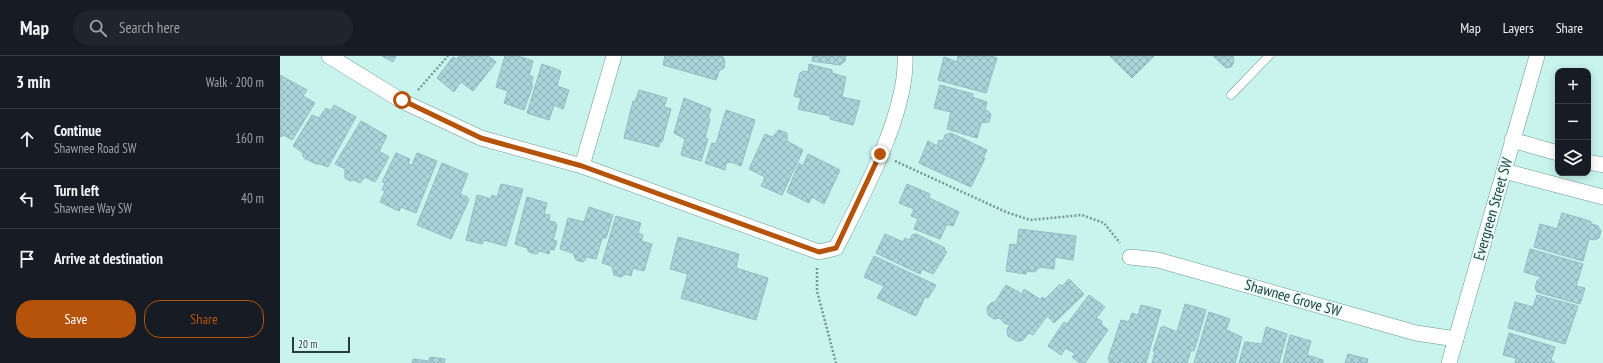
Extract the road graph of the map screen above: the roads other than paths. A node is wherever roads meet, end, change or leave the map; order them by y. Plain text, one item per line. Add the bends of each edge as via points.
1 (329, 56) edge
2 (614, 56) edge
3 (905, 56) edge
4 (1269, 56) edge
5 (1537, 56) edge
6 (1231, 95) dead end
7 (1512, 140) junction
8 (1555, 152) edge
9 (1591, 163) edge
10 (1603, 165) edge
11 (582, 166) junction
12 (1504, 171) junction
13 (1603, 197) edge
14 (1130, 257) road end
15 (1456, 339) junction
16 (1449, 363) edge

1 - 11 street via 407,103 481,138
2 - 11 street
3 - 11 street via 898,108 880,154 836,248 823,251
4 - 6 lane
5 - 7 street, Evergreen Street SW
7 - 8 street
7 - 12 street, Evergreen Street SW
9 - 10 street
12 - 13 street
12 - 15 street, Evergreen Street SW
14 - 15 street, Shawnee Grove SW via 1158,260 1416,333
15 - 16 street, Evergreen Street SW

